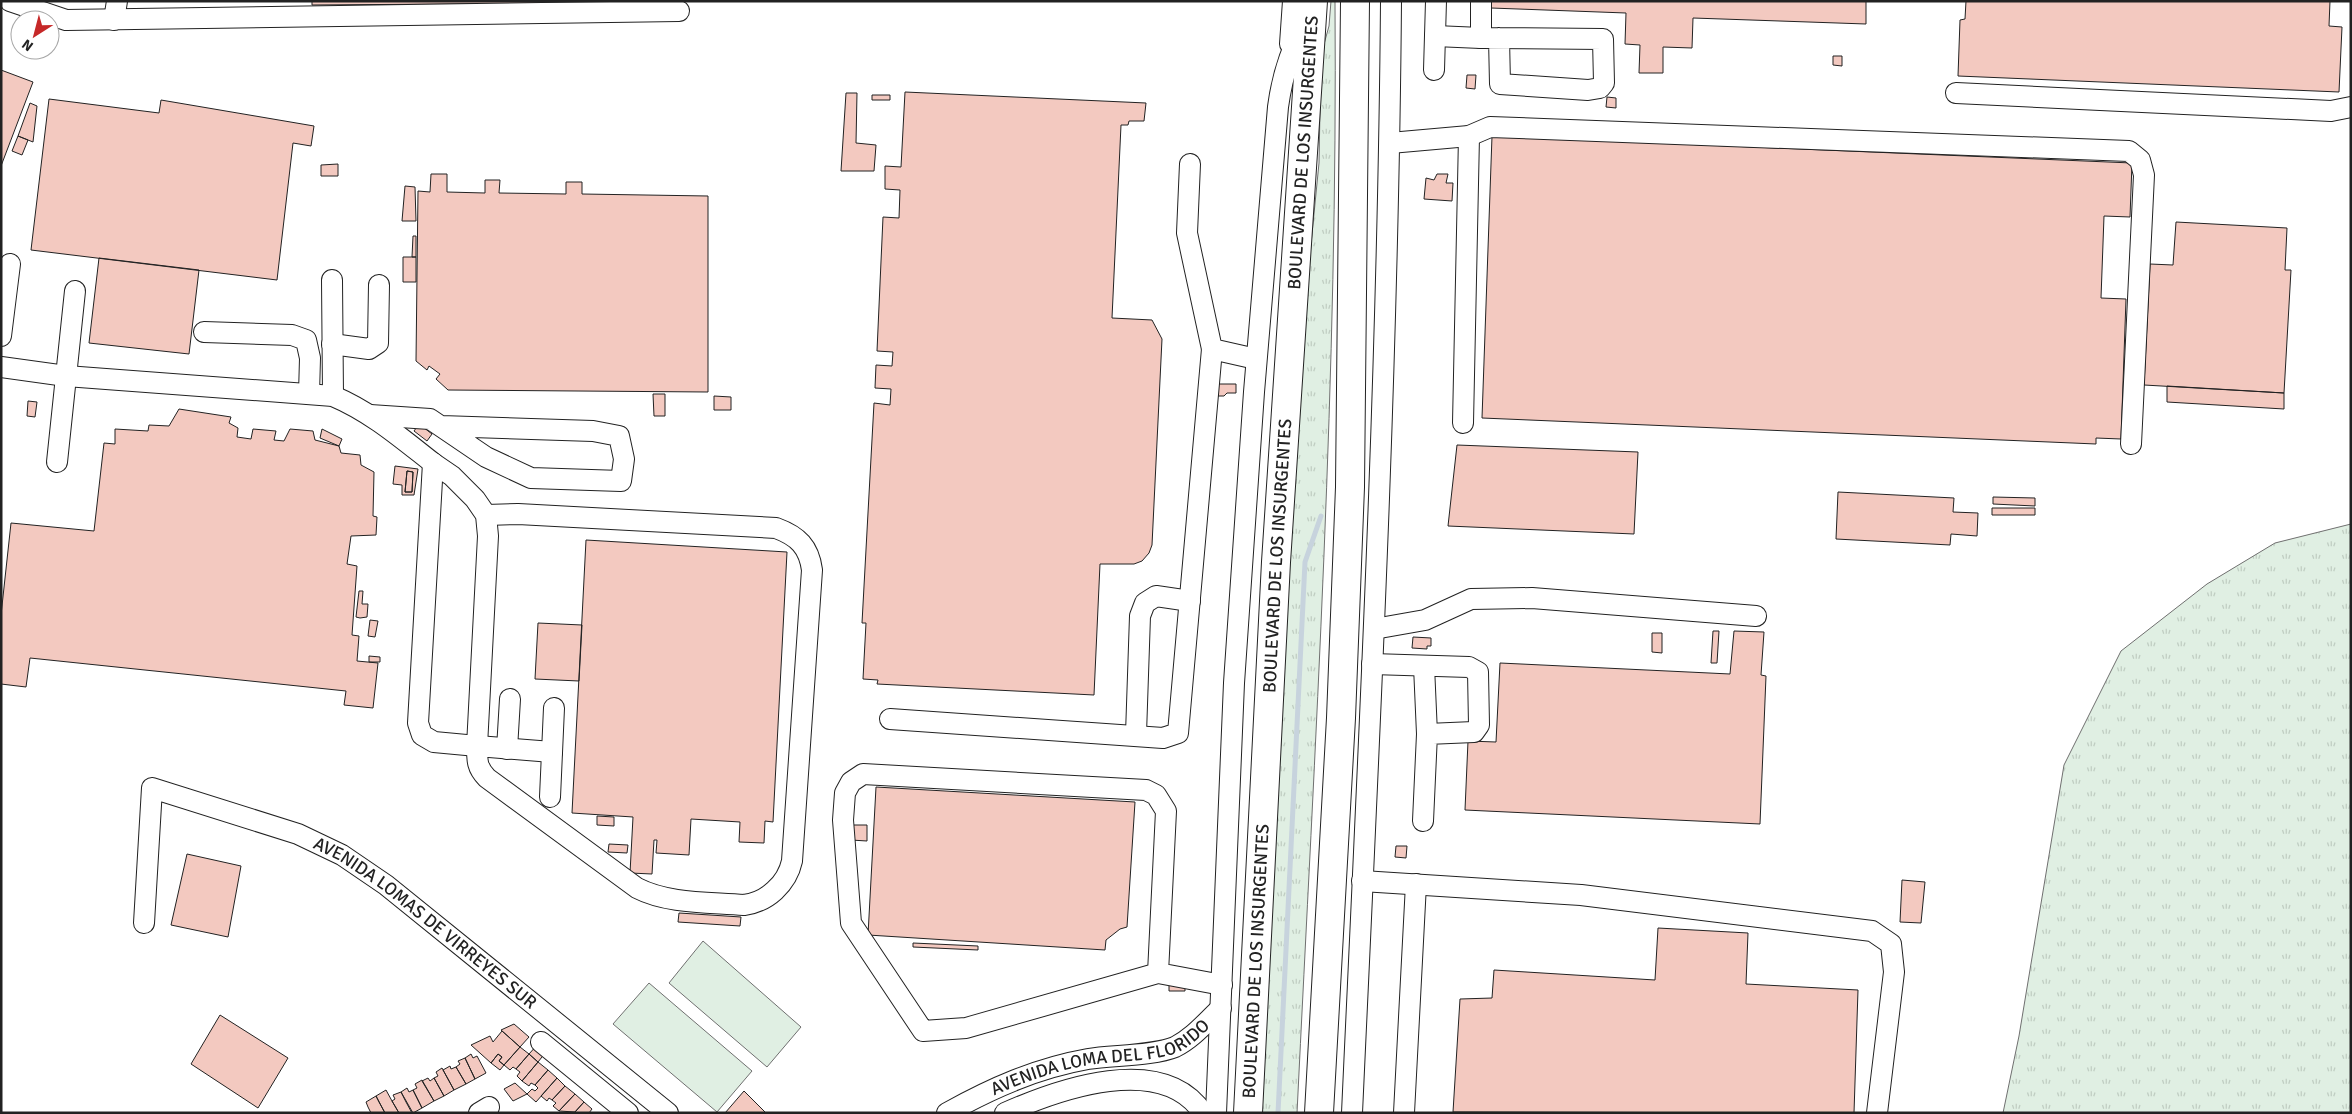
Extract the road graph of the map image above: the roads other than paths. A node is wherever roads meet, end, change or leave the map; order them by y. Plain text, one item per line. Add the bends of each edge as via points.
1 (10, 1) edge
2 (1356, 1) edge
3 (1391, 1) edge
4 (1436, 1) edge
5 (1481, 1) edge
6 (1306, 3) edge
7 (298, 9) edge
8 (116, 10) edge
9 (217, 10) edge
10 (678, 11) dead end
11 (1435, 36) junction
12 (1490, 38) junction
13 (1434, 70) dead end
14 (1956, 93) dead end
15 (2351, 107) edge
16 (1469, 136) junction
17 (1390, 143) junction
18 (1190, 164) dead end
19 (10, 264) dead end
20 (332, 280) dead end
21 (379, 285) dead end
22 (75, 291) dead end
23 (204, 332) dead end
24 (1, 336) edge
25 (332, 344) junction
26 (1212, 349) junction
27 (1256, 359) junction
28 (1, 367) edge
29 (66, 376) junction
30 (309, 394) junction
31 (333, 396) junction
32 (370, 415) junction
33 (1464, 422) dead end
34 (441, 426) junction
35 (2131, 444) dead end
36 (57, 462) dead end
37 (433, 464) junction
38 (486, 515) junction
39 (1190, 602) junction
40 (1756, 616) dead end
41 (1374, 629) junction
42 (1372, 664) junction
43 (1424, 666) junction
44 (510, 699) dead end
45 (554, 708) dead end
46 (890, 719) dead end
47 (1136, 734) junction
48 (1427, 734) junction
49 (477, 746) junction
50 (507, 748) junction
51 (552, 752) junction
52 (550, 797) dead end
53 (1423, 821) dead end
54 (1362, 881) junction
55 (1416, 884) junction
56 (144, 923) dead end
57 (1158, 974) junction
58 (1222, 985) junction
59 (1221, 1008) junction
60 (541, 1042) dead end
61 (628, 1113) edge
62 (668, 1113) edge
63 (947, 1113) edge
64 (1005, 1113) edge
65 (1203, 1113) edge
66 (1216, 1113) edge
67 (1248, 1113) edge
68 (1320, 1113) edge
69 (1352, 1113) edge
70 (1404, 1113) edge
71 (1877, 1113) edge

1 - 8 street via 66,20
2 - 68 highway via 1350,487
3 - 17 street
4 - 11 street
5 - 12 street
6 - 27 street via 1281,79
6 - 67 highway, BOULEVARD DE LOS INSURGENTES
7 - 9 street
7 - 10 street
8 - 9 street
11 - 12 street
11 - 13 street
12 - 12 street via 1603,39 1604,83 1600,88 1588,90 1500,84
14 - 15 street via 2330,112
16 - 17 street
16 - 33 street
16 - 35 street via 1490,128 2129,151 2140,160 2144,175
17 - 41 street
18 - 26 street via 1187,233
19 - 24 street
20 - 25 street
21 - 25 street via 378,343 369,349
22 - 29 street
23 - 30 street via 292,335 306,340 310,358
25 - 31 street
26 - 27 street
26 - 39 street
27 - 58 street via 1234,684
28 - 29 street
29 - 30 street
29 - 36 street
30 - 31 street
31 - 32 street
32 - 34 street via 430,419
32 - 37 street
34 - 34 street via 486,457 531,478 621,481 624,458 619,436 593,431
37 - 38 street via 452,476
37 - 49 street via 418,723 422,735 434,742
38 - 49 street via 488,536
38 - 49 street via 776,528 806,547 812,570 789,872 764,900 756,904 646,893 488,778 479,769
39 - 47 street via 1178,733 1163,738
39 - 47 street via 1156,596 1146,603 1140,616
40 - 41 street via 1532,598 1471,599 1425,620
41 - 42 street
42 - 43 street
42 - 54 street
43 - 48 street
43 - 48 street via 1469,667 1478,672 1479,725 1474,732
44 - 50 street
45 - 51 street
46 - 47 street
48 - 53 street
49 - 50 street
50 - 51 street
51 - 52 street
54 - 55 street
54 - 69 street
55 - 70 street
55 - 71 street via 1581,895 1872,931 1890,944 1894,972
56 - 62 street, AVENIDA LOMAS DE VIRREYES SUR via 152,788 298,834 342,855 386,885
57 - 57 street via 966,1028 923,1030 851,923 843,820 845,793 851,782 863,774 1146,790 1156,796 1166,811
57 - 58 street
58 - 59 street
59 - 63 street, AVENIDA LOMA DEL FLORIDO via 1190,1039 1172,1048 1086,1059 1020,1076
59 - 66 street
60 - 61 street
64 - 65 street, AVENIDA LOMA DEL FLORIDO via 1035,1100 1091,1084 1149,1080 1174,1086

